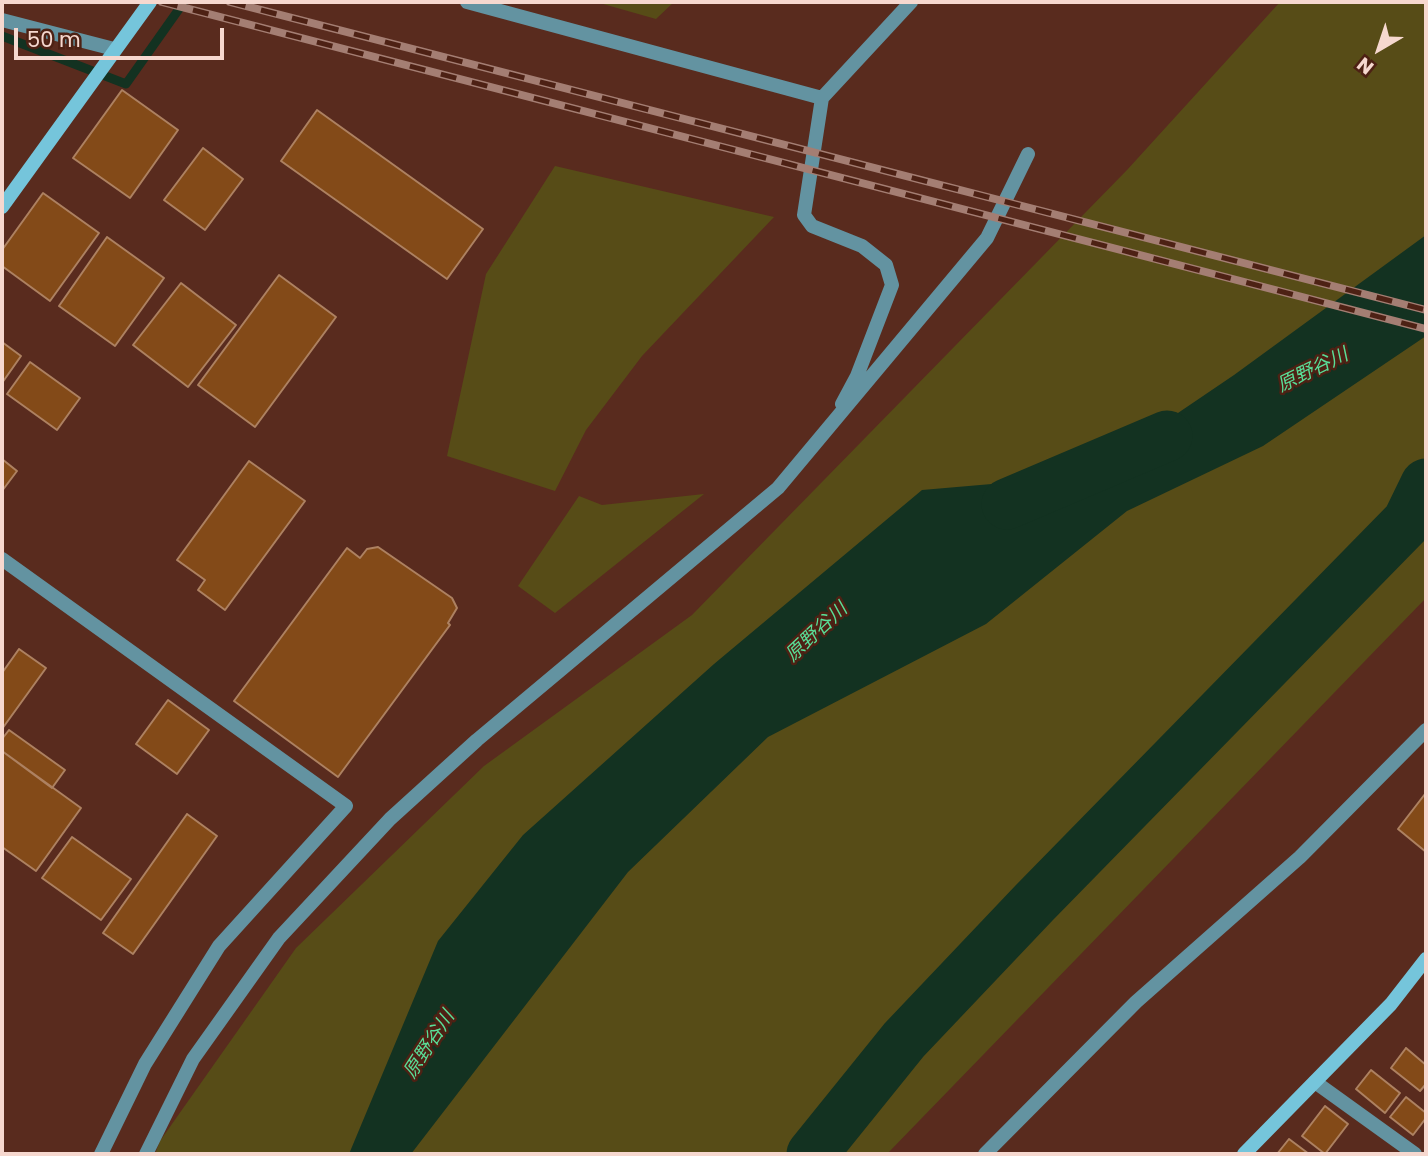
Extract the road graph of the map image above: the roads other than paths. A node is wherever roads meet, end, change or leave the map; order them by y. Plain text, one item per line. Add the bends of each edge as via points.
1 (150, 2) edge
2 (467, 2) edge
3 (911, 2) edge
4 (2, 20) edge
5 (114, 49) junction
6 (821, 98) junction
7 (1028, 154) dead end
8 (2, 207) edge
9 (827, 432) junction
10 (2, 559) edge
11 (1426, 730) edge
12 (1426, 959) edge
13 (1315, 1082) junction
14 (101, 1154) edge
15 (146, 1154) edge
16 (985, 1154) edge
17 (1244, 1154) edge
18 (1415, 1154) edge

1 - 5 street
2 - 6 street
3 - 6 street
4 - 5 street
5 - 8 street
6 - 9 street via 804,215 812,226 862,246 886,265 892,285 857,376
7 - 9 street via 987,237
9 - 15 street via 778,488 477,740 390,819 279,938 193,1059
10 - 14 street via 346,806 219,946 145,1064
11 - 16 street via 1300,857 1136,1002
12 - 13 street via 1391,1004
13 - 17 street
13 - 18 street

